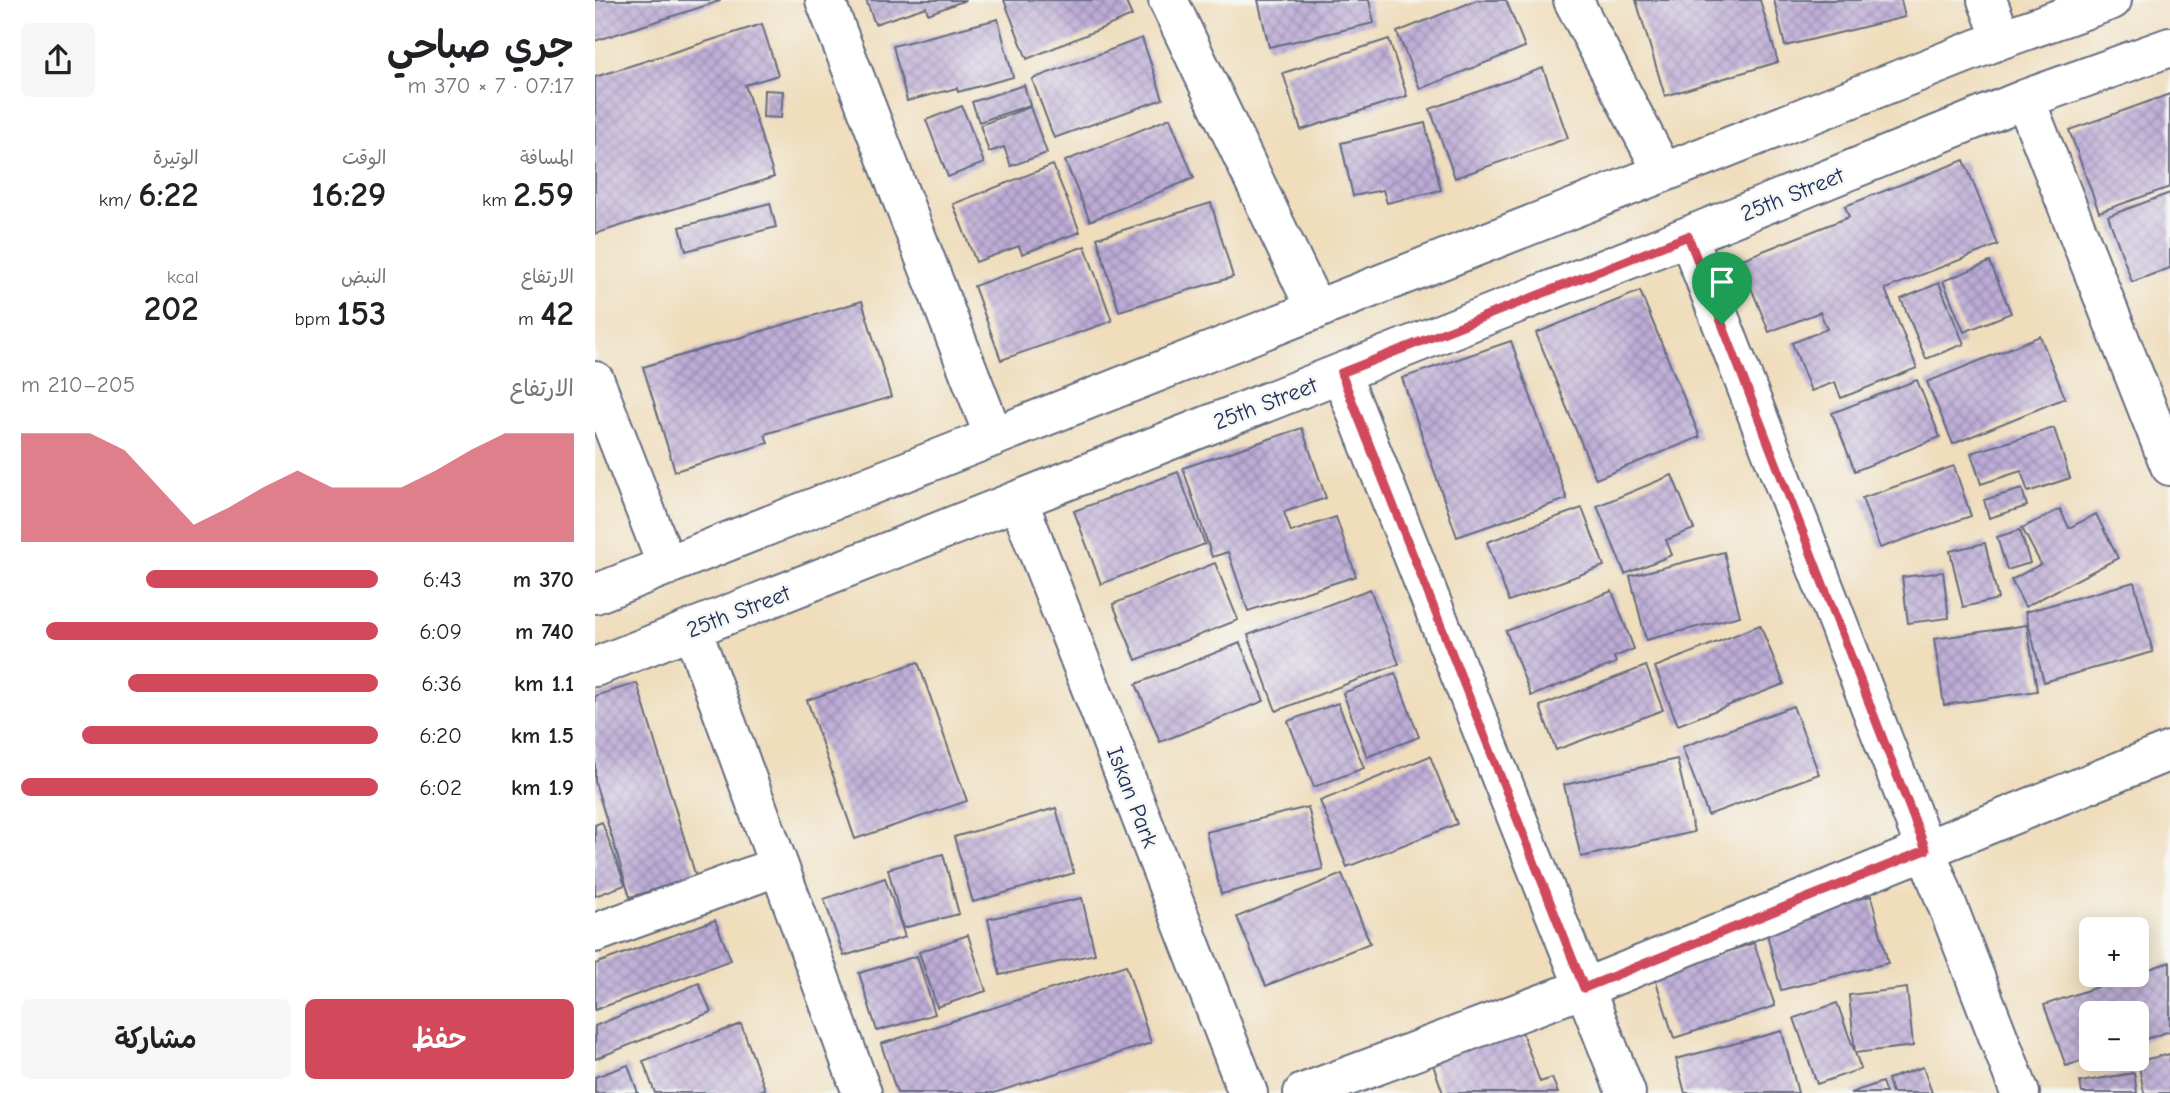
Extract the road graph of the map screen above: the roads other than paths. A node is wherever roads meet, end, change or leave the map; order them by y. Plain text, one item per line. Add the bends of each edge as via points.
1 (825, 0) edge
2 (1168, 0) edge
3 (1573, 0) edge
4 (1987, 0) edge
5 (2112, 0) edge
6 (2002, 39) junction
7 (2170, 47) edge
8 (2025, 99) junction
9 (1663, 172) junction
10 (1688, 236) junction
11 (1316, 310) junction
12 (1341, 373) junction
13 (595, 381) edge
14 (994, 437) junction
15 (2170, 466) edge
16 (1019, 500) junction
17 (667, 566) junction
18 (595, 594) edge
19 (692, 629) junction
20 (595, 667) edge
21 (2170, 751) edge
22 (1926, 850) junction
23 (779, 866) junction
24 (595, 933) edge
25 (1584, 988) junction
26 (862, 1093) edge
27 (1248, 1093) edge
28 (1303, 1093) edge
29 (1626, 1093) edge
30 (2020, 1093) edge

1 - 14 street
2 - 11 street
3 - 9 street
4 - 6 street
5 - 6 street
6 - 9 street
7 - 8 street, 25th Street
8 - 10 street, 25th Street
8 - 15 street
9 - 11 street
10 - 12 street, 25th Street
10 - 22 street
11 - 14 street
12 - 16 street, 25th Street
12 - 25 street
13 - 17 street
14 - 17 street
16 - 19 street, 25th Street
16 - 27 street, Iskan Park
17 - 18 street
19 - 20 street, 25th Street
19 - 23 street
21 - 22 street
22 - 25 street
22 - 30 street
23 - 24 street
23 - 26 street
25 - 28 street
25 - 29 street

